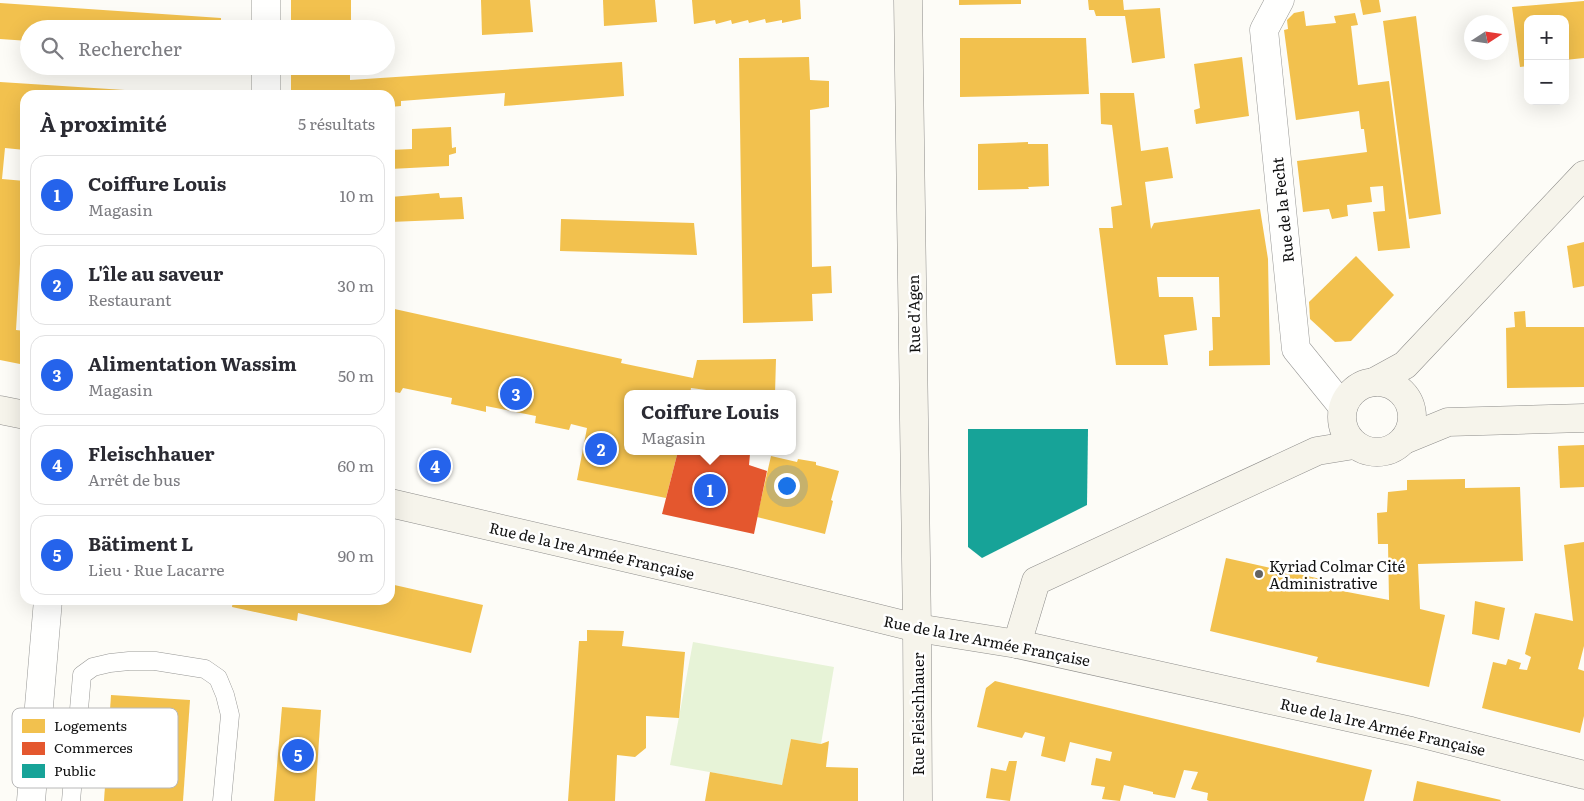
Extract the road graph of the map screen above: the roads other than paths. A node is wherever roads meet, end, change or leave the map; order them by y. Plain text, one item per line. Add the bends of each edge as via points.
1 (266, 0) edge
2 (908, 0) edge
3 (1280, 0) edge
4 (266, 20) edge
5 (266, 75) edge
6 (266, 90) edge
7 (1584, 175) edge
8 (1405, 386) junction
9 (0, 410) edge
10 (1342, 414) junction
11 (20, 415) edge
12 (1584, 418) edge
13 (1448, 422) junction
14 (1404, 440) junction
15 (1354, 445) junction
16 (1317, 451) junction
17 (395, 504) edge
18 (48, 605) edge
19 (917, 628) junction
20 (1017, 644) junction
21 (38, 708) edge
22 (79, 708) edge
23 (1584, 775) edge
24 (31, 788) edge
25 (72, 788) edge
26 (30, 801) edge
27 (71, 801) edge
28 (222, 801) edge
29 (918, 801) edge

1 - 4 street
2 - 19 street, Rue d'Agen
3 - 10 street, Rue de la Fecht via 1264,30 1296,349
5 - 6 street
7 - 8 street
8 - 10 street via 1374,382 1361,386 1350,394
8 - 13 street
8 - 14 street via 1412,414 1411,428
9 - 11 street
10 - 15 street via 1345,434
10 - 16 street
12 - 13 street
13 - 14 street
14 - 15 street via 1393,449 1380,453
15 - 16 street
16 - 20 street via 1036,581
17 - 19 street, Rue de la 1re Armée Française
18 - 21 street
19 - 20 street, Rue de la 1re Armée Française
19 - 29 street, Rue Fleischhauer
20 - 23 street, Rue de la 1re Armée Française via 1411,731
22 - 28 lane via 82,675 93,667 129,661 155,661 205,669 218,678 230,715
24 - 26 street
25 - 27 lane

